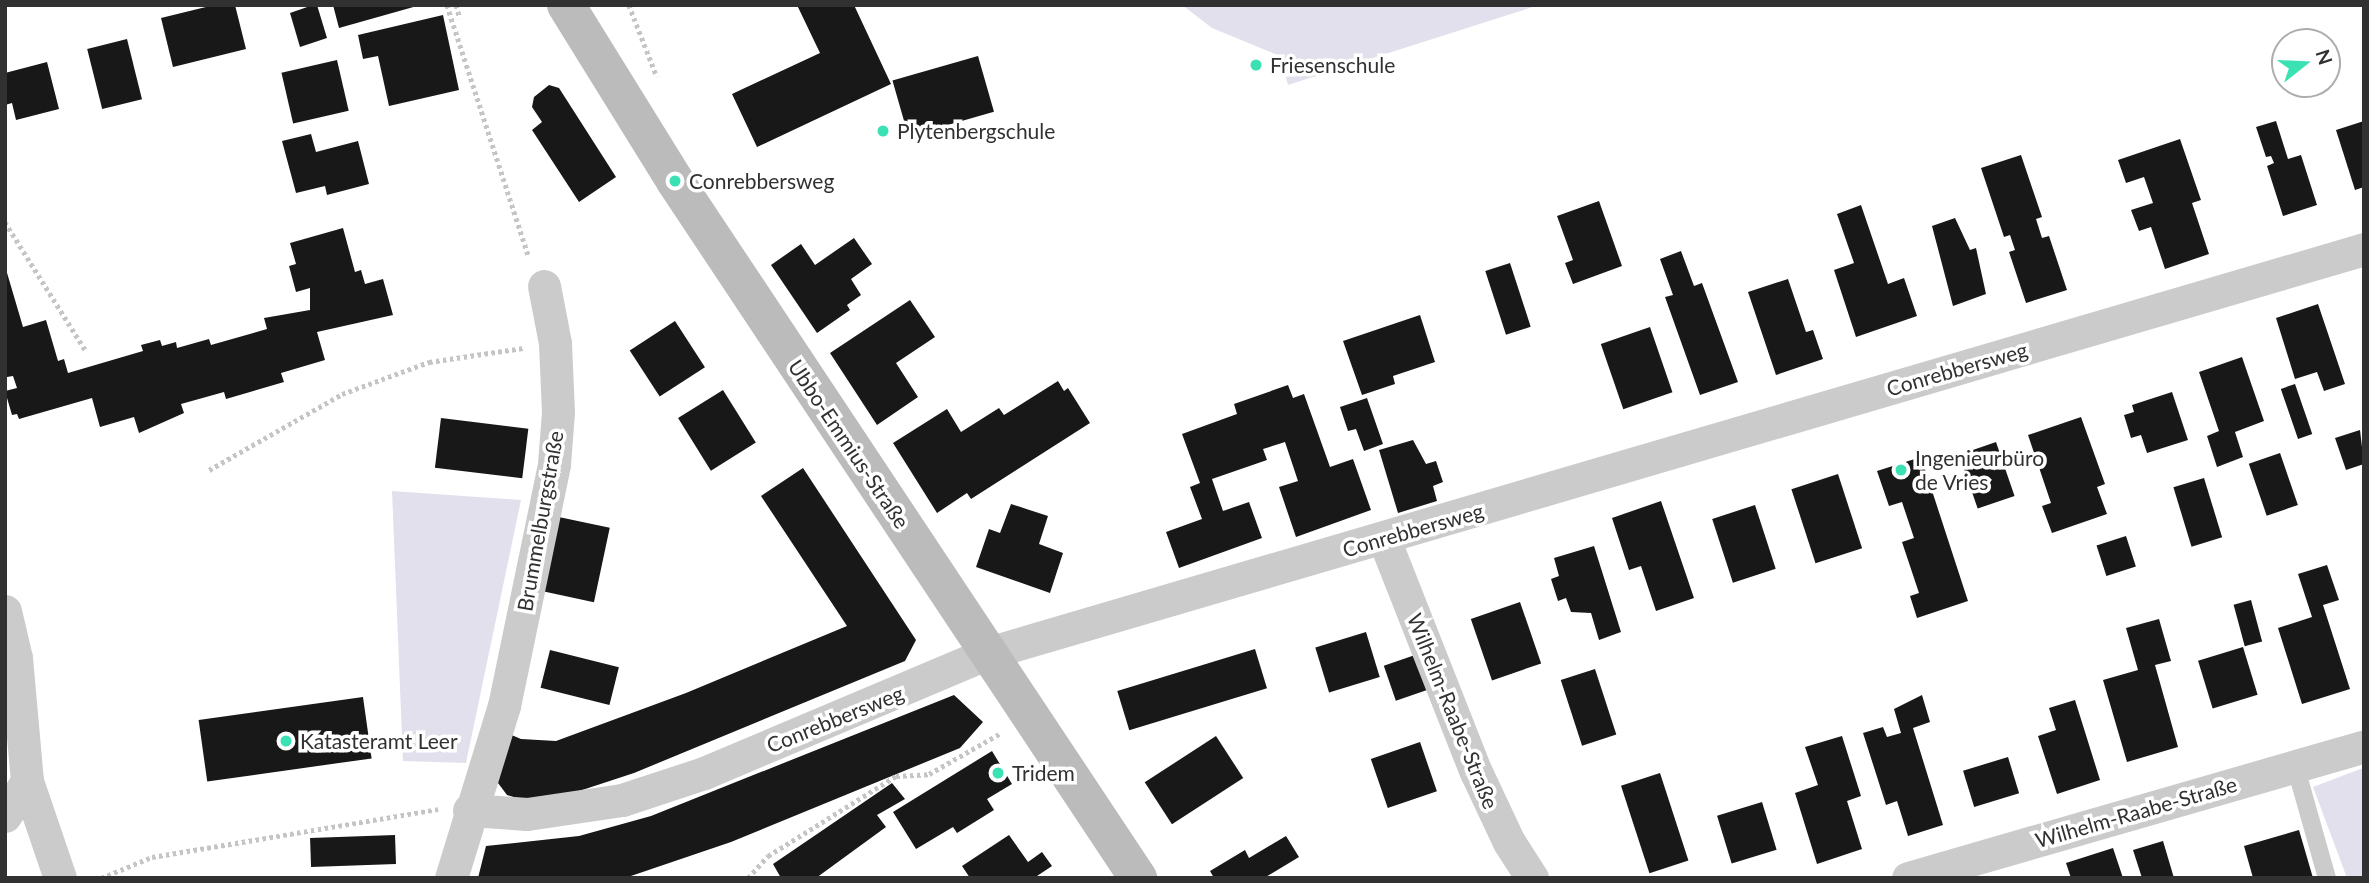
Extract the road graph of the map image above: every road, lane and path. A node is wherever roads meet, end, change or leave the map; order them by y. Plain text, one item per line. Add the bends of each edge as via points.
1 (447, 5) edge
2 (456, 5) edge
3 (566, 5) edge
4 (460, 18) dead end
5 (5, 222) edge
6 (2364, 249) edge
7 (544, 286) joint
8 (555, 343) junction
9 (86, 351) dead end
10 (209, 470) dead end
11 (1384, 539) junction
12 (5, 611) edge
13 (988, 653) junction
14 (1030, 717) junction
15 (2364, 746) edge
16 (2295, 765) junction
17 (27, 781) junction
18 (469, 810) junction
19 (5, 816) edge
20 (60, 878) edge
21 (101, 878) edge
22 (451, 878) edge
23 (748, 878) edge
24 (1138, 878) edge
25 (1532, 878) edge
26 (1908, 878) edge
27 (2327, 878) edge

1 - 7 path via 502,159 533,274
2 - 4 path
3 - 13 main road, Ubbo-Emmius-Straße via 675,181
5 - 9 path
6 - 11 street, Conrebbersweg
7 - 8 street, Brummelburgstraße
8 - 10 path via 429,362 404,371 342,394
8 - 18 street, Brummelburgstraße via 558,412 554,464 504,706
11 - 13 street, Conrebbersweg
11 - 25 street, Wilhelm-Raabe-Straße via 1476,772 1509,842
12 - 17 street via 16,658
13 - 14 main road, Ubbo-Emmius-Straße
13 - 18 street, Conrebbersweg via 704,773 622,800 527,814
14 - 23 path via 929,774 896,776 768,856
14 - 24 main road, Ubbo-Emmius-Straße
15 - 16 street, Wilhelm-Raabe-Straße
16 - 26 street, Wilhelm-Raabe-Straße
16 - 27 lane
17 - 19 street
17 - 20 street
18 - 21 path via 429,808 152,857
18 - 22 street, Brummelburgstraße

